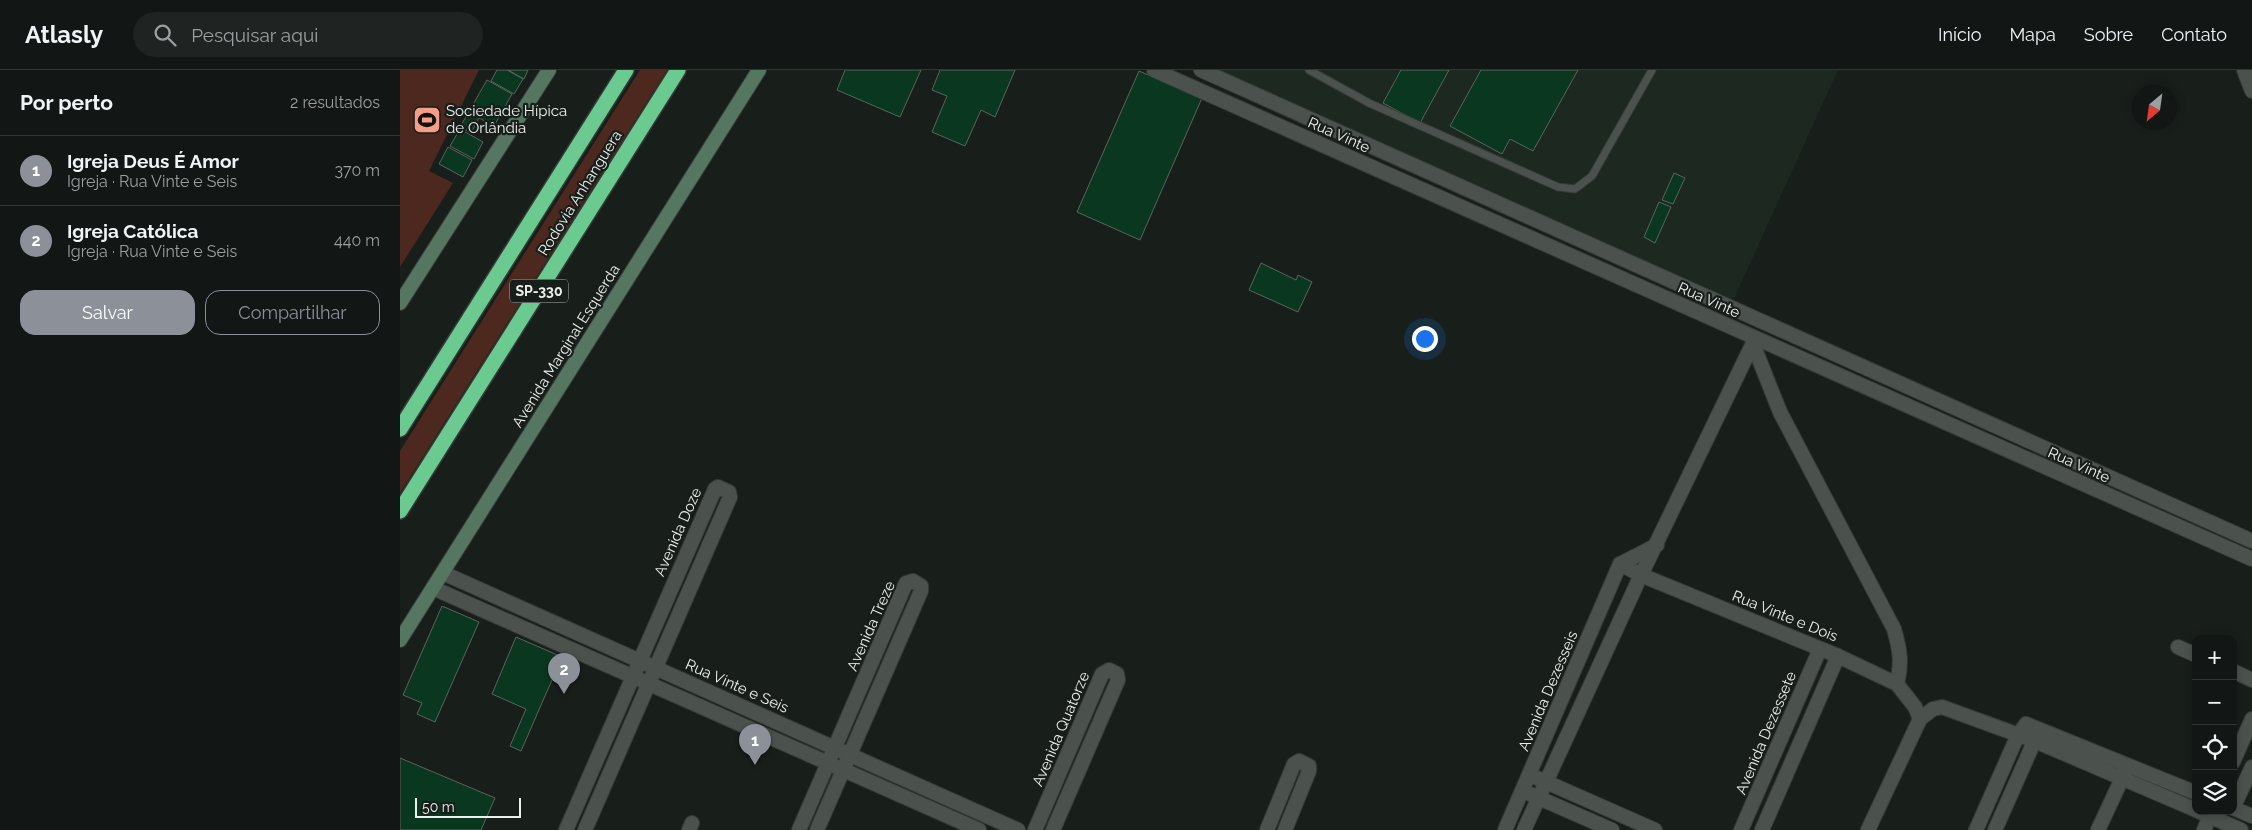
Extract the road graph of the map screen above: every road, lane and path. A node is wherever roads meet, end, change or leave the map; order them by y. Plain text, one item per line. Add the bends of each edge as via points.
1 (549, 70) edge
2 (626, 70) edge
3 (678, 70) edge
4 (759, 70) edge
5 (1154, 70) edge
6 (1201, 70) edge
7 (1309, 70) edge
8 (1652, 70) edge
9 (2244, 70) edge
10 (2252, 91) edge
11 (400, 303) edge
12 (1754, 341) junction
13 (400, 430) edge
14 (400, 512) edge
15 (2252, 540) edge
16 (1657, 545) junction
17 (690, 546) junction
18 (706, 553) junction
19 (2252, 559) edge
20 (1620, 564) junction
21 (442, 573) junction
22 (1641, 575) junction
23 (433, 588) junction
24 (400, 640) edge
25 (2178, 647) dead end
26 (1820, 649) junction
27 (2192, 653) edge
28 (1838, 656) junction
29 (640, 660) junction
30 (656, 667) junction
31 (2237, 673) edge
32 (632, 676) junction
33 (2252, 680) edge
34 (649, 684) junction
35 (1897, 684) junction
36 (702, 688) junction
37 (694, 703) junction
38 (1920, 719) junction
39 (2252, 719) edge
40 (2022, 730) junction
41 (2037, 735) junction
42 (836, 748) junction
43 (2237, 753) edge
44 (850, 755) junction
45 (828, 764) junction
46 (1063, 765) junction
47 (2128, 765) junction
48 (2252, 767) edge
49 (843, 771) junction
50 (1079, 771) junction
51 (1529, 774) junction
52 (2122, 778) junction
53 (1545, 782) junction
54 (1522, 790) junction
55 (2192, 791) edge
56 (1538, 798) junction
57 (2192, 807) edge
58 (2204, 815) edge
59 (2229, 816) edge
60 (2252, 816) edge
61 (566, 830) edge
62 (586, 830) edge
63 (799, 830) edge
64 (817, 830) edge
65 (979, 830) edge
66 (1018, 830) edge
67 (1036, 830) edge
68 (1053, 830) edge
69 (1267, 830) edge
70 (1285, 830) edge
71 (1505, 830) edge
72 (1524, 830) edge
73 (1612, 830) edge
74 (1655, 830) edge
75 (1741, 830) edge
76 (1762, 830) edge
77 (1868, 830) edge
78 (1976, 830) edge
79 (1994, 830) edge
80 (2098, 830) edge
81 (2204, 830) edge
82 (2241, 830) edge

1 - 11 main road
2 - 13 highway, Rodovia Anhanguera / SP-330
3 - 14 highway, Rodovia Anhanguera / SP-330
4 - 21 main road, Avenida Marginal Esquerda
5 - 12 street, Rua Vinte
6 - 15 street, Rua Vinte
7 - 8 lane via 1369,103 1558,187 1575,189 1592,176
9 - 10 street
12 - 16 street
12 - 19 street, Rua Vinte
12 - 35 street via 1780,412 1894,629 1901,667
16 - 20 street
16 - 22 street
17 - 18 street
17 - 18 street, Avenida Doze via 715,489 724,488 730,497
17 - 29 street, Avenida Doze
18 - 30 street, Avenida Doze
20 - 22 street, Rua Vinte e Dois
20 - 51 street, Avenida Dezesseis
21 - 23 main road, Avenida Marginal Esquerda
21 - 29 street, Rua Vinte e Seis
22 - 26 street, Rua Vinte e Dois
22 - 53 street
23 - 24 main road, Avenida Marginal Esquerda
23 - 32 street
25 - 27 street
26 - 28 street, Rua Vinte e Dois
26 - 75 street, Avenida Dezessete
28 - 35 street, Rua Vinte e Dois
28 - 76 street
29 - 30 street, Rua Vinte e Seis
29 - 32 street, Avenida Doze
30 - 34 street, Avenida Doze
30 - 36 street, Rua Vinte e Seis
31 - 33 street
32 - 34 street
32 - 61 street, Avenida Doze
34 - 37 street
34 - 62 street, Avenida Doze
35 - 38 street, Rua Vinte e Dois
36 - 37 street
36 - 42 street, Rua Vinte e Seis
37 - 45 street
38 - 40 street via 1933,709 1942,707
38 - 77 street
39 - 43 street
40 - 41 street
40 - 78 street
41 - 47 street
41 - 52 street
41 - 79 street
42 - 44 street, Rua Vinte e Seis
42 - 44 street, Avenida Treze via 906,583 913,581 921,586 921,591
42 - 45 street, Avenida Treze
44 - 49 street, Avenida Treze
44 - 66 street, Rua Vinte e Seis
45 - 49 street
45 - 63 street, Avenida Treze
46 - 50 street
46 - 50 street, Avenida Quatorze via 1102,674 1109,670 1117,674 1118,680
46 - 67 street, Avenida Quatorze
47 - 52 street
47 - 55 street
48 - 59 street
49 - 64 street, Avenida Treze
49 - 65 street
50 - 68 street, Avenida Quatorze
51 - 53 street
51 - 54 street, Avenida Dezesseis
52 - 57 street
52 - 80 street
53 - 56 street
53 - 74 street
54 - 56 street
54 - 71 street, Avenida Dezesseis
56 - 72 street
56 - 73 street
58 - 81 street
59 - 60 street
59 - 82 street
69 - 70 street via 1294,764 1299,761 1309,766 1309,771

